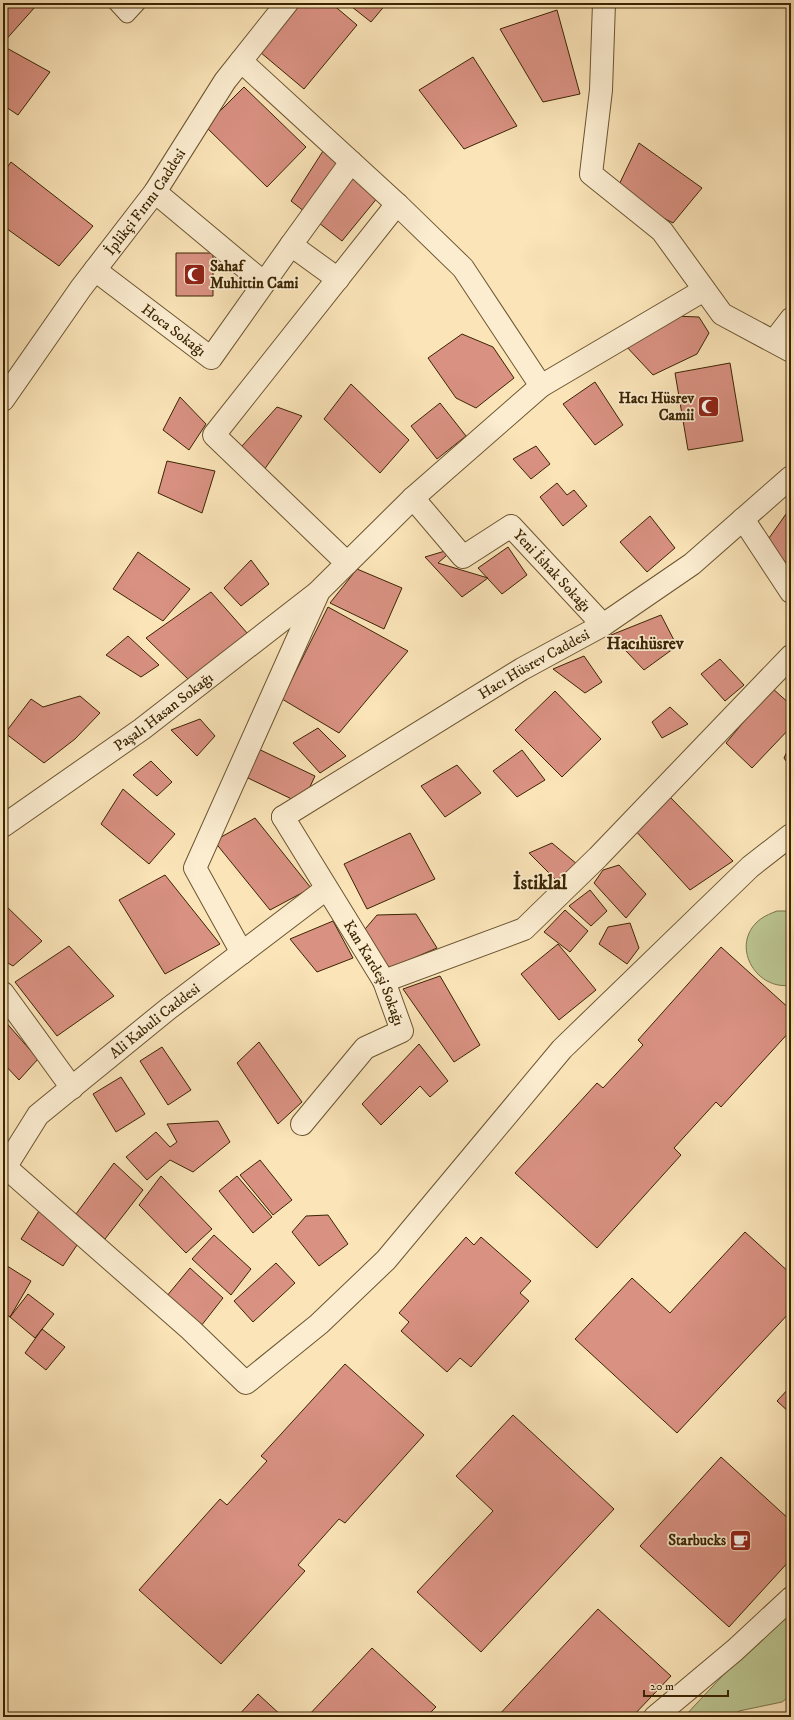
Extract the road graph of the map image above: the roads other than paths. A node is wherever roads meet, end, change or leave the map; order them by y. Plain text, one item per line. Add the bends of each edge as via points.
1 (116, 3) edge
2 (138, 3) edge
3 (287, 3) edge
4 (604, 3) edge
5 (241, 61) junction
6 (351, 162) junction
7 (155, 192) junction
8 (397, 204) junction
9 (291, 245) junction
10 (95, 270) junction
11 (338, 279) junction
12 (264, 282) junction
13 (704, 290) junction
14 (791, 319) edge
15 (782, 346) edge
16 (541, 386) junction
17 (3, 400) edge
18 (791, 478) edge
19 (413, 498) junction
20 (743, 519) junction
21 (347, 564) junction
22 (320, 591) junction
23 (791, 592) edge
24 (603, 625) junction
25 (791, 656) edge
26 (283, 817) joint
27 (3, 826) edge
28 (791, 835) edge
29 (326, 889) junction
30 (242, 953) junction
31 (384, 981) junction
32 (3, 993) edge
33 (72, 1088) junction
34 (302, 1124) dead end
35 (4, 1168) edge
36 (791, 1598) edge
37 (655, 1717) edge

1 - 2 lane via 128,15
3 - 5 street, İplikçi Fırını Caddesi
4 - 13 street via 601,90 591,174 662,231
5 - 6 street
5 - 7 street, İplikçi Fırını Caddesi via 225,81
6 - 8 street
6 - 9 street, Hoca Sokağı
7 - 10 street, İplikçi Fırını Caddesi
7 - 12 street
8 - 11 street
8 - 16 street via 463,268
9 - 11 street
9 - 12 street, Hoca Sokağı
10 - 12 street, Hoca Sokağı via 211,358
10 - 17 street, İplikçi Fırını Caddesi
11 - 21 street via 214,435
13 - 15 street via 722,314
13 - 16 street
14 - 15 street
16 - 19 street
18 - 20 street, Hacı Hüsrev Caddesi
19 - 21 street
19 - 24 street, Yeni İshak Sokağı via 463,557 511,526
20 - 23 street
20 - 24 street, Hacı Hüsrev Caddesi via 692,564
21 - 22 street
22 - 27 street, Paşalı Hasan Sokağı via 142,729
22 - 30 street via 195,868
24 - 26 street, Hacı Hüsrev Caddesi via 522,669
25 - 31 street via 524,929
26 - 29 street, Kan Kardeşi Sokağı
28 - 35 street via 750,867 562,1049 386,1260 319,1324 246,1383 191,1330
29 - 30 street, Ali Kabuli Caddesi
29 - 31 street, Kan Kardeşi Sokağı
30 - 33 street, Ali Kabuli Caddesi via 168,1009
31 - 34 street, Kan Kardeşi Sokağı via 402,1031 365,1048
32 - 33 street
33 - 35 street, Ali Kabuli Caddesi via 38,1116
36 - 37 street via 735,1650

